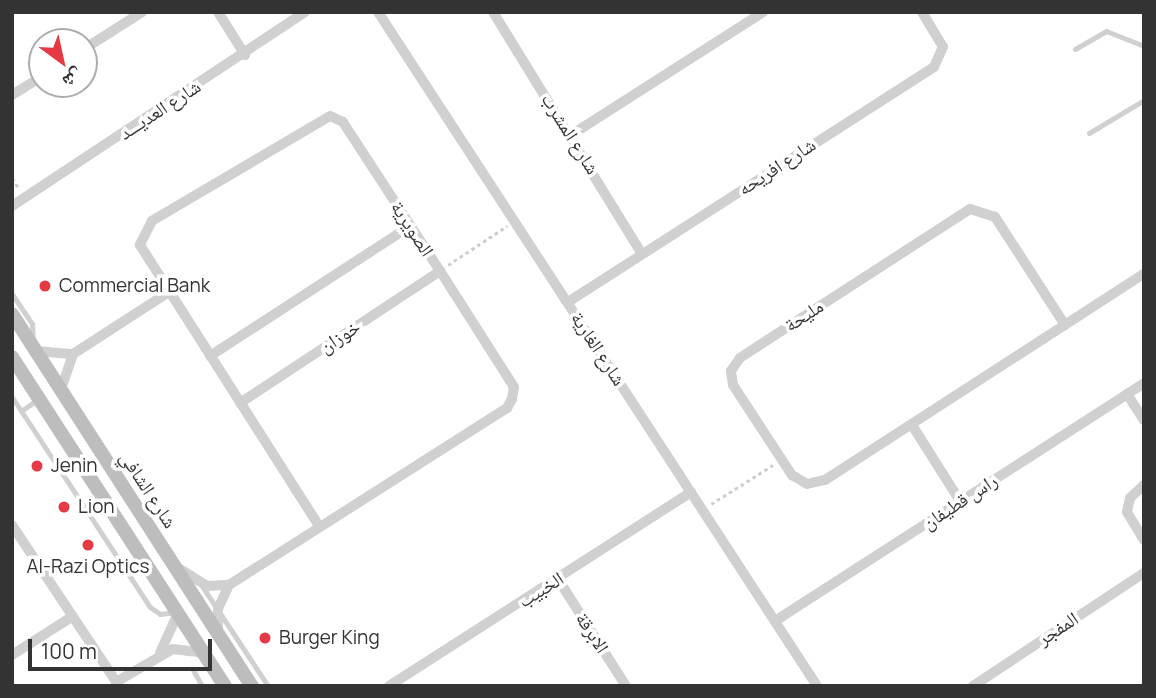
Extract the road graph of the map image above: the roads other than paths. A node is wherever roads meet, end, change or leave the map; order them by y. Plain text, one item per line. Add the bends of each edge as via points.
1 (142, 12) edge
2 (305, 12) edge
3 (378, 12) edge
4 (763, 12) edge
5 (922, 12) edge
6 (223, 14) edge
7 (497, 14) edge
8 (98, 40) edge
9 (1144, 46) edge
10 (1075, 49) dead end
11 (245, 55) junction
12 (28, 85) edge
13 (12, 95) edge
14 (1144, 100) edge
15 (1089, 133) dead end
16 (571, 135) junction
17 (12, 206) edge
18 (410, 226) junction
19 (642, 254) junction
20 (440, 271) junction
21 (1144, 274) edge
22 (169, 292) junction
23 (12, 294) edge
24 (568, 302) junction
25 (12, 314) edge
26 (1065, 325) junction
27 (34, 348) junction
28 (73, 354) junction
29 (12, 356) edge
30 (210, 356) junction
31 (1144, 383) edge
32 (61, 389) junction
33 (1126, 394) junction
34 (12, 397) edge
35 (40, 399) junction
36 (240, 403) junction
37 (22, 411) junction
38 (1144, 420) edge
39 (912, 425) junction
40 (1144, 485) edge
41 (691, 492) junction
42 (960, 501) junction
43 (12, 525) edge
44 (319, 526) junction
45 (1144, 540) edge
46 (174, 566) junction
47 (1144, 573) edge
48 (558, 579) junction
49 (200, 583) junction
50 (229, 585) junction
51 (218, 609) junction
52 (178, 612) junction
53 (73, 616) junction
54 (775, 621) junction
55 (218, 633) junction
56 (205, 653) junction
57 (12, 655) edge
58 (158, 656) junction
59 (193, 670) dead end
60 (118, 684) edge
61 (202, 686) edge
62 (225, 686) edge
63 (252, 686) edge
64 (268, 686) edge
65 (389, 686) edge
66 (626, 686) edge
67 (817, 686) edge
68 (973, 686) edge

1 - 8 street
2 - 11 street, شارع العديـــد
3 - 24 street, شارع الغارية
4 - 16 street
5 - 19 street, شارع افريحه via 943,47 934,67
6 - 11 street
7 - 16 street, شارع المشرب
9 - 10 lane via 1106,31
11 - 17 street, شارع العديـــد
12 - 13 street
14 - 15 lane
16 - 19 street, شارع المشرب
18 - 20 street, الصويرية
18 - 22 street, الصويرية via 343,122 316,119 142,232 140,245
18 - 30 street
19 - 24 street, شارع افريحه
20 - 36 street, خوزان
20 - 44 street, الصويرية via 514,387 512,399 507,408
21 - 26 street, مليحة
22 - 28 street
22 - 30 street, الصويرية
23 - 27 lane via 32,324
24 - 41 street, شارع الغارية
25 - 27 main road, شارع الشافي
26 - 39 street, مليحة
26 - 39 street, مليحة via 995,217 970,209 740,358 731,371 733,385 782,459 807,484 825,480
27 - 28 street
27 - 32 main road, شارع الشافي
28 - 32 street
29 - 35 main road
30 - 36 street, الصويرية
31 - 33 street, راس قطيفان
32 - 46 main road, شارع الشافي
33 - 38 street
33 - 42 street, راس قطيفان
34 - 37 lane
35 - 37 lane
35 - 52 main road
36 - 44 street, الصويرية
37 - 52 lane via 153,610
39 - 42 street
40 - 45 street via 1130,498 1127,512
41 - 48 street, الخبيب
41 - 54 street, شارع الغارية
42 - 54 street, راس قطيفان
43 - 53 street
44 - 50 street, الصويرية
46 - 49 street
46 - 55 main road, شارع الشافي
47 - 68 street, المفجر
48 - 65 street, الخبيب
48 - 66 street, الابرقة
49 - 50 street
49 - 51 lane
50 - 51 street
51 - 55 street
51 - 64 lane
52 - 56 main road
52 - 58 street
53 - 57 street
53 - 60 street
54 - 67 street, شارع الغارية
55 - 63 main road, شارع الشافي
56 - 58 street via 181,648
56 - 62 main road
58 - 60 street
59 - 61 lane

